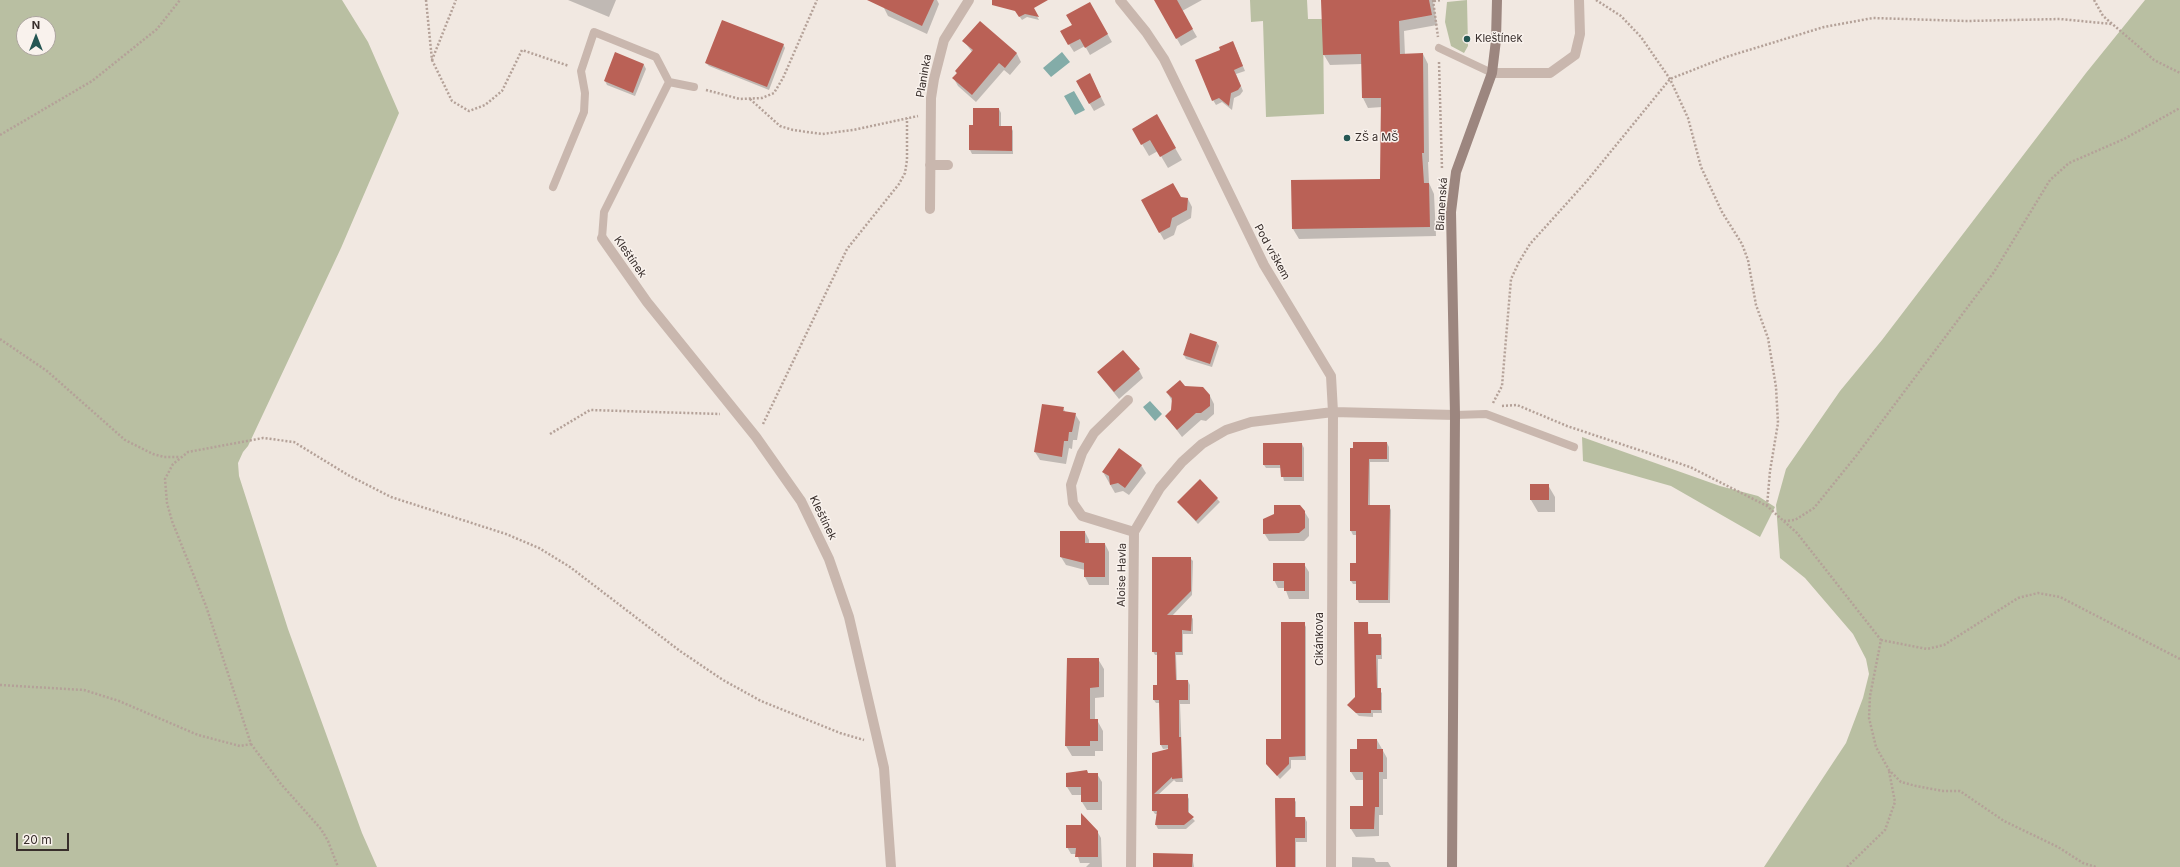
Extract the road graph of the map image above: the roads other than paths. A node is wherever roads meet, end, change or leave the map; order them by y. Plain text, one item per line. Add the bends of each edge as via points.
1 (969, 0) edge
2 (1120, 0) edge
3 (1497, 0) edge
4 (1579, 0) edge
5 (1439, 48) dead end
6 (1492, 73) junction
7 (669, 82) junction
8 (694, 87) road end
9 (930, 165) junction
10 (948, 165) dead end
11 (554, 187) dead end
12 (930, 209) dead end
13 (602, 238) joint
14 (1128, 400) dead end
15 (1333, 412) junction
16 (1455, 415) junction
17 (1574, 447) dead end
18 (1134, 532) junction
19 (891, 867) edge
20 (1131, 867) edge
21 (1331, 867) edge
22 (1452, 867) edge

1 - 9 street, Planinka via 944,40 934,79 931,98
2 - 15 street, Pod vrškem via 1164,59 1264,265 1331,376
3 - 6 street, Blanenská
4 - 6 street via 1580,34 1575,55 1550,73
5 - 6 lane
6 - 16 street, Blanenská via 1456,172 1453,189 1451,212
7 - 8 lane
7 - 11 lane via 656,57 594,32 580,71 585,93 584,112
7 - 13 lane via 604,212
9 - 10 street
9 - 12 street, Planinka
13 - 19 street, Kleštínek via 647,302 756,437 801,501 829,559 849,617 879,745 886,784
14 - 18 street via 1094,433 1082,453 1071,484 1073,503 1082,516
15 - 16 street
15 - 18 street, Aloise Havla via 1251,422 1226,430 1202,444 1182,462 1160,488
15 - 21 street, Cikánkova
16 - 17 lane via 1486,414
16 - 22 street, Blanenská
18 - 20 street, Aloise Havla

